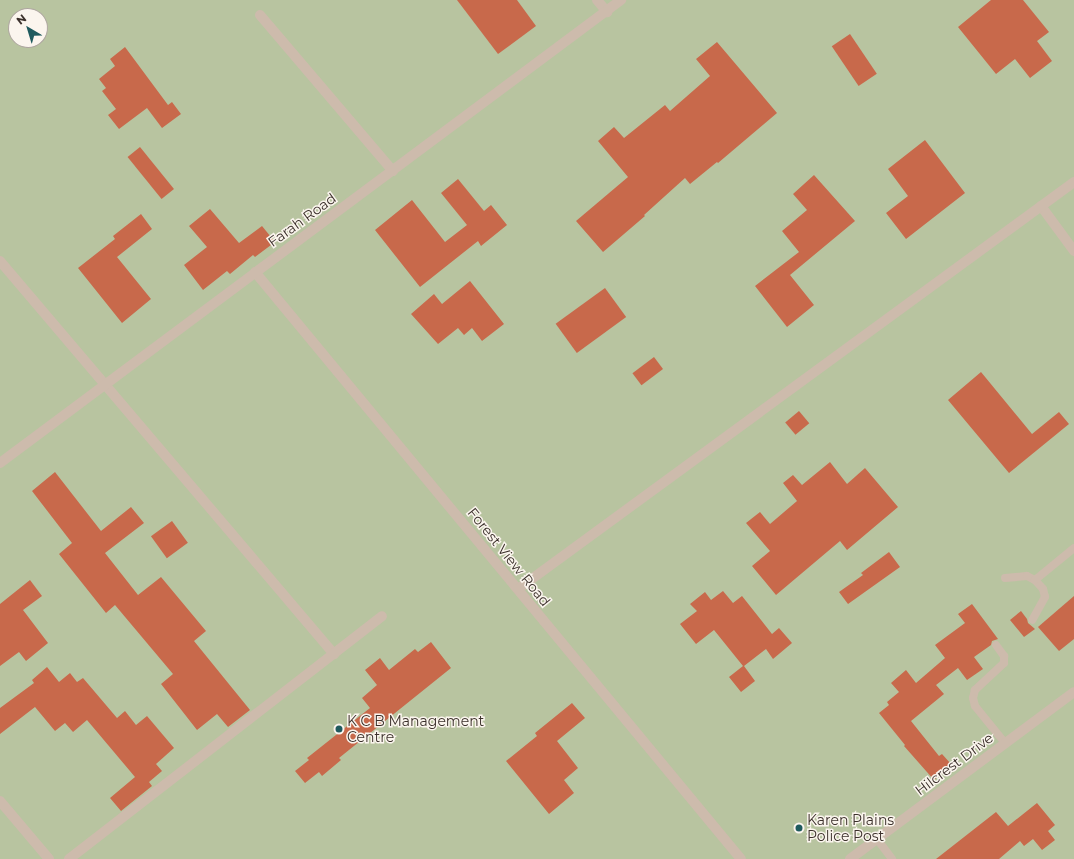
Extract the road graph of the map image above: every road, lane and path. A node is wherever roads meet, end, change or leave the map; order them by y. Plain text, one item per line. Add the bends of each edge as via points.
1 (597, 0) edge
2 (621, 0) edge
3 (607, 12) junction
4 (260, 15) dead end
5 (393, 172) junction
6 (1074, 182) edge
7 (1042, 206) junction
8 (1074, 251) edge
9 (0, 261) edge
10 (255, 272) junction
11 (104, 385) junction
12 (0, 463) edge
13 (1074, 548) edge
14 (1005, 578) dead end
15 (1036, 580) junction
16 (518, 589) junction
17 (382, 616) dead end
18 (1032, 620) dead end
19 (996, 645) dead end
20 (334, 654) junction
21 (1074, 692) edge
22 (1005, 743) junction
23 (0, 801) edge
24 (877, 839) junction
25 (49, 859) edge
26 (69, 859) edge
27 (741, 859) edge
28 (850, 859) edge
29 (892, 859) edge

1 - 3 street
2 - 3 street, Farah Road
3 - 5 street, Farah Road
4 - 5 street
5 - 10 street, Farah Road
6 - 7 street
7 - 8 street
7 - 16 street
9 - 11 street
10 - 11 street, Farah Road
10 - 16 street, Forest View Road
11 - 12 street, Farah Road
11 - 20 street
13 - 15 lane
14 - 15 lane via 1027,576
15 - 18 lane via 1045,597
16 - 27 street, Forest View Road
17 - 20 street
19 - 22 lane via 1004,656 1004,663 975,690 973,698 975,706
20 - 26 street
21 - 22 street, Hilcrest Drive
22 - 24 street, Hilcrest Drive
23 - 25 street
24 - 28 street, Hilcrest Drive
24 - 29 lane

